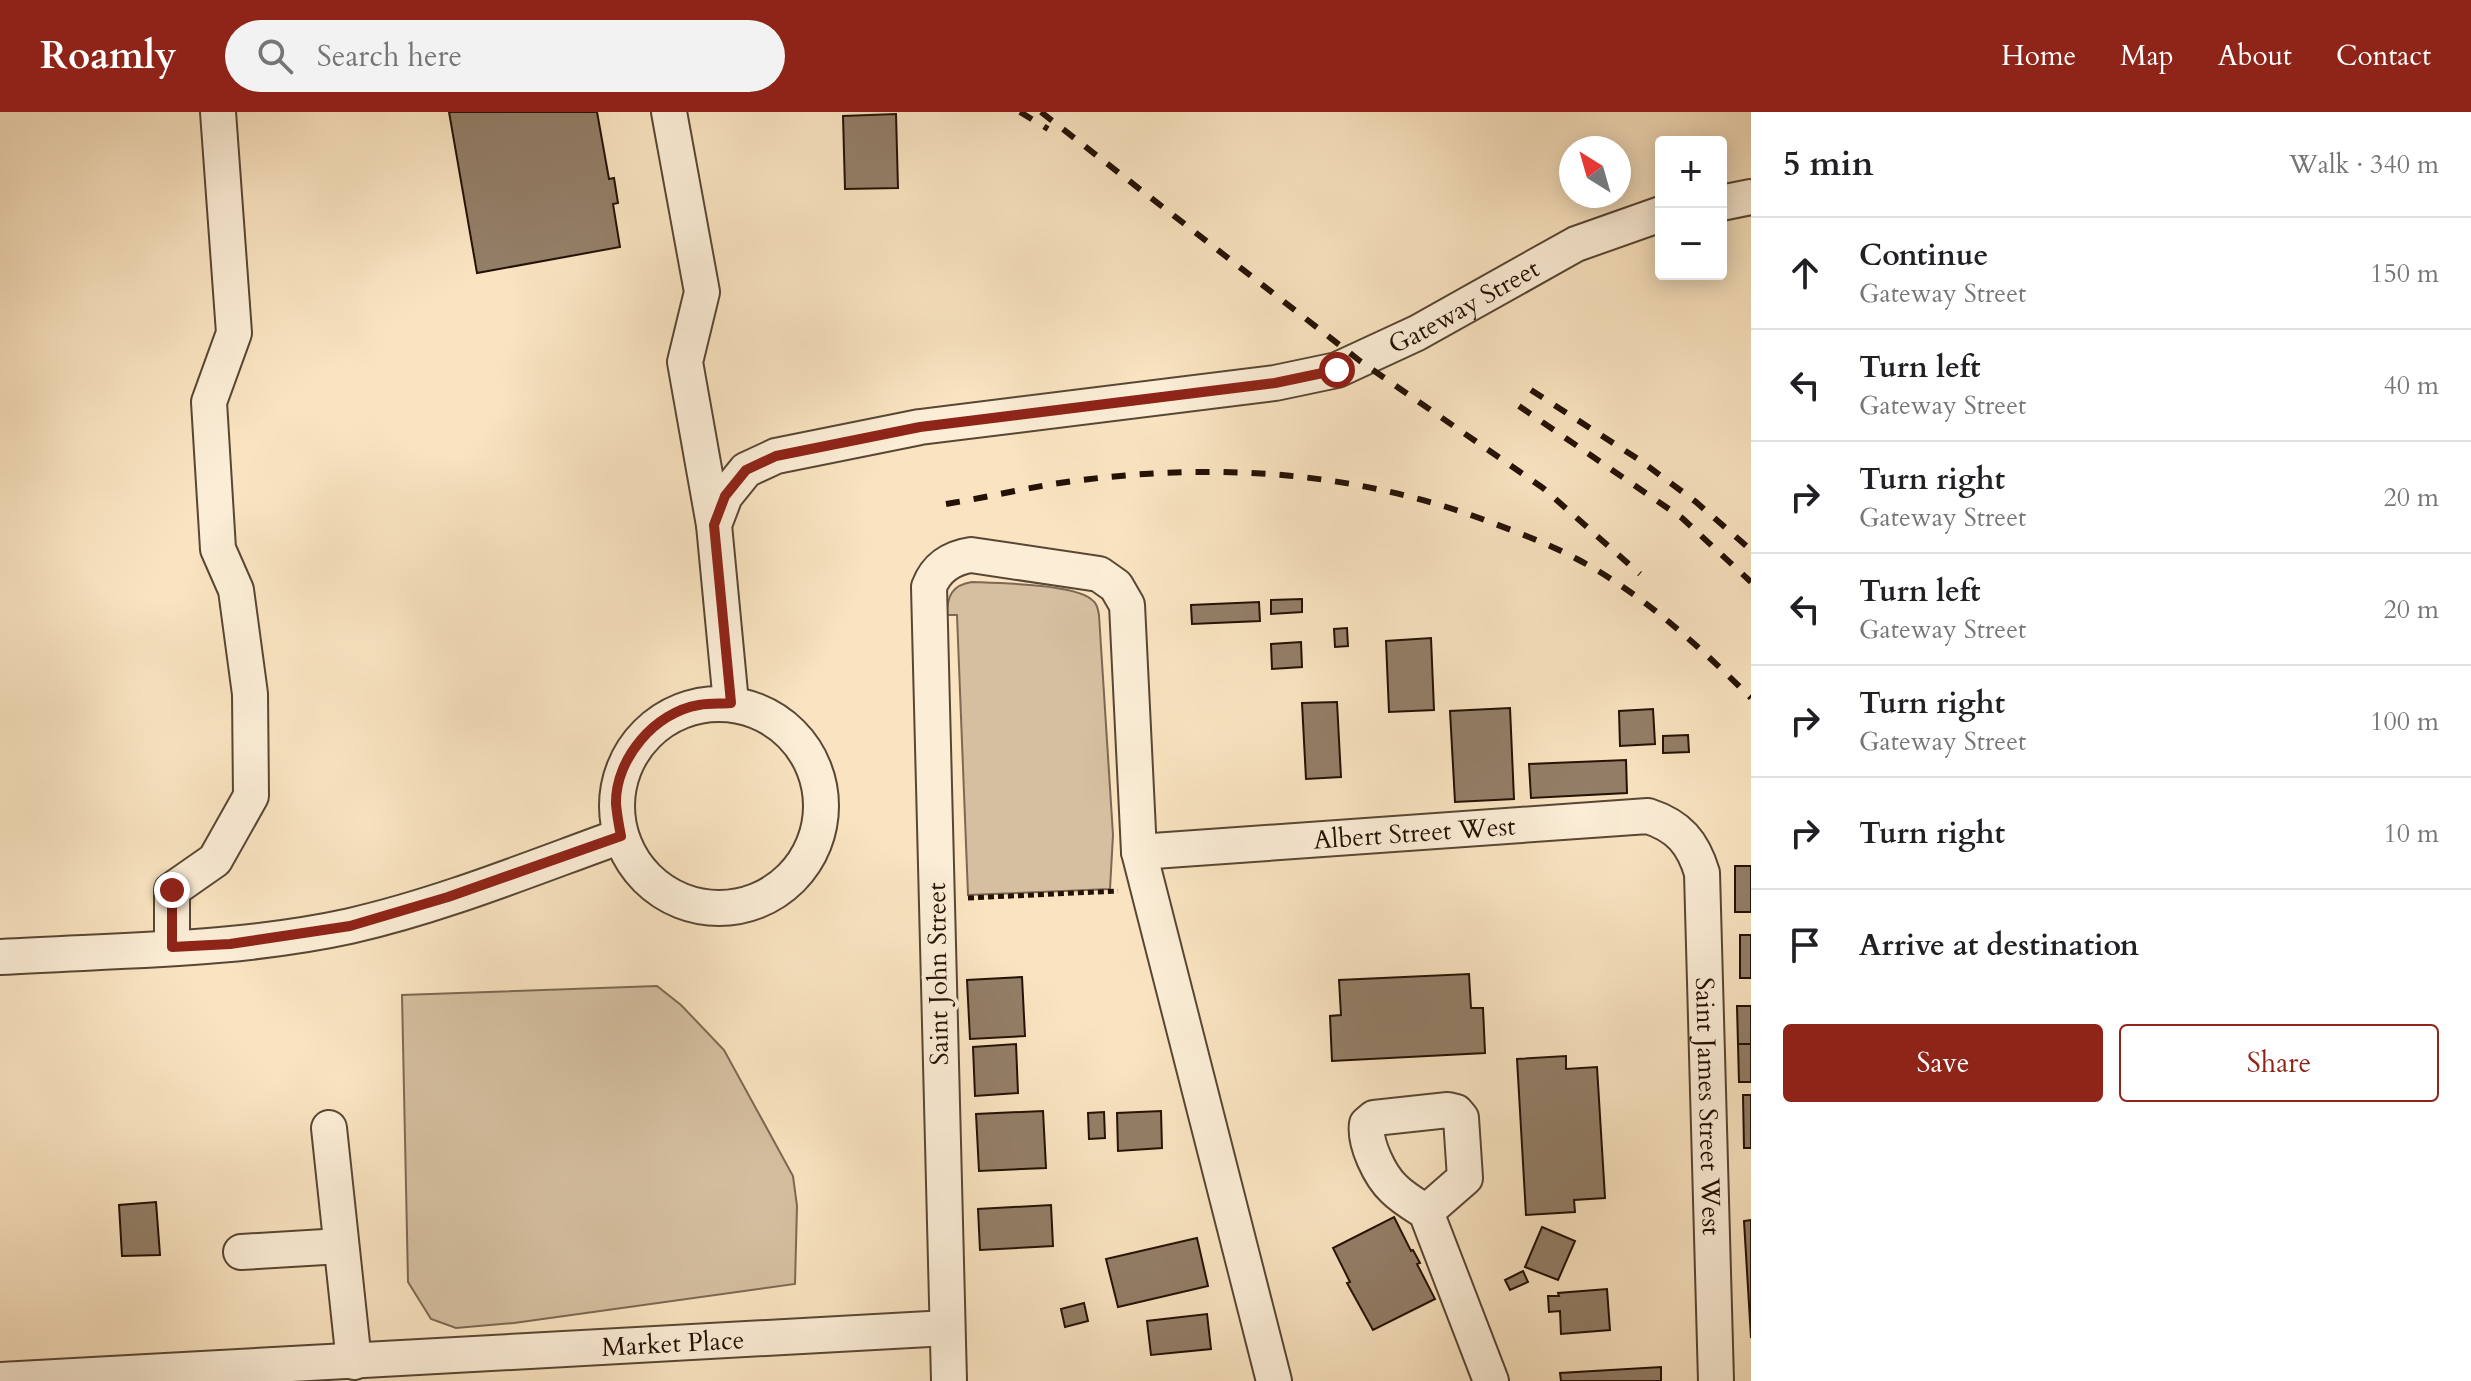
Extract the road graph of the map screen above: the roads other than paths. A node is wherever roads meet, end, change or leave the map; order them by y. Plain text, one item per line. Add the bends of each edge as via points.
1 (218, 112) edge
2 (669, 112) edge
3 (1751, 197) edge
4 (1727, 202) edge
5 (1655, 216) edge
6 (714, 525) junction
7 (731, 703) junction
8 (621, 836) junction
9 (1683, 836) joint
10 (1139, 852) junction
11 (172, 947) junction
12 (0, 957) edge
13 (329, 1128) dead end
14 (1426, 1212) dead end
15 (341, 1246) junction
16 (241, 1252) dead end
17 (947, 1328) junction
18 (354, 1362) junction
19 (209, 1376) edge
20 (0, 1380) edge
21 (949, 1381) edge
22 (1274, 1381) edge
23 (1491, 1381) edge
24 (1716, 1381) edge

1 - 11 street via 234,333 209,402 218,549 236,590 250,694 251,796 215,860 172,890
2 - 6 street via 702,292 685,362
3 - 4 street
5 - 6 street, Gateway Street via 1576,244 1417,333 1337,370 1275,383 920,427 776,456 746,470 725,496
6 - 7 street
7 - 8 street via 697,705 666,718 640,740 623,769 616,802
7 - 8 street via 764,713 792,732 811,760 822,792 820,826 808,857 786,884 746,904 690,905 660,890 636,866
8 - 11 street via 350,926
9 - 10 street, Albert Street West via 1667,822 1648,816
9 - 24 street, Saint James Street West via 1702,873
10 - 17 street, Saint John Street via 1129,614 1123,595 1099,574 971,555 939,569 929,600
10 - 22 street
11 - 12 street
13 - 15 street
14 - 23 street
15 - 16 street
15 - 18 street
17 - 18 street, Market Place
17 - 21 street, Saint John Street
18 - 19 street, Market Place
19 - 20 street, Market Place

